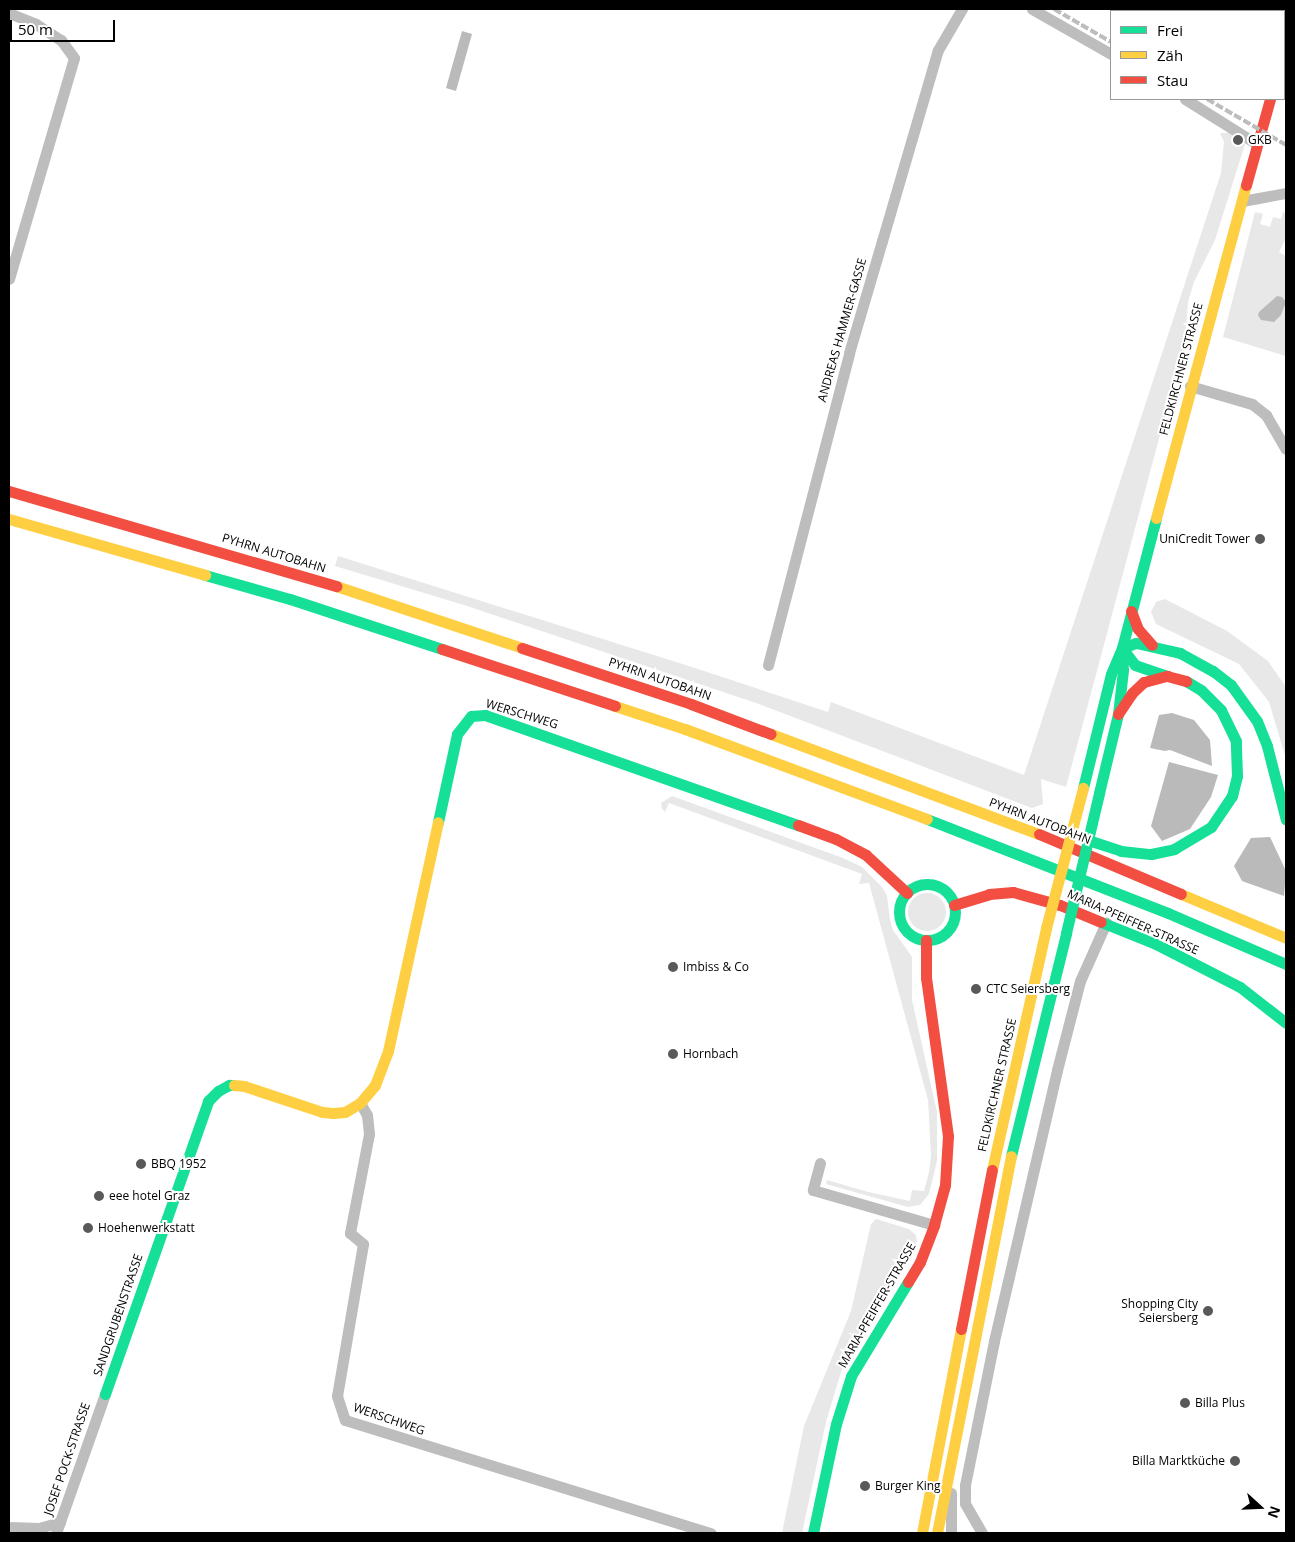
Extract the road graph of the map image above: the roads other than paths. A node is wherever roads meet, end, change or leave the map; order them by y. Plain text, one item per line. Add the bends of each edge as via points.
1 (962, 9) edge
2 (1032, 9) edge
3 (9, 14) edge
4 (1110, 53) edge
5 (1188, 100) edge
6 (1270, 100) edge
7 (1257, 144) junction
8 (1286, 193) edge
9 (1242, 201) junction
10 (9, 279) edge
11 (1190, 386) junction
12 (1286, 449) edge
13 (9, 491) edge
14 (9, 519) edge
15 (1131, 611) junction
16 (1152, 644) junction
17 (1122, 648) junction
18 (768, 665) dead end
19 (1167, 676) junction
20 (1118, 714) junction
21 (1286, 820) edge
22 (1040, 835) junction
23 (907, 893) junction
24 (954, 905) junction
25 (1106, 923) junction
26 (1286, 938) edge
27 (926, 940) junction
28 (1286, 964) edge
29 (1286, 1023) edge
30 (229, 1085) joint
31 (360, 1103) junction
32 (820, 1163) dead end
33 (934, 1225) junction
34 (105, 1394) joint
35 (953, 1459) junction
36 (9, 1527) edge
37 (58, 1528) edge
38 (711, 1533) edge
39 (813, 1533) edge
40 (922, 1533) edge
41 (937, 1533) edge
42 (951, 1533) edge
43 (982, 1533) edge

1 - 18 street, ANDREAS HAMMER-GASSE via 938,50 849,353
2 - 4 street
3 - 10 street via 36,24 61,40 74,58
5 - 7 street
6 - 7 main road, FELDKIRCHNER STRASSE
7 - 9 main road, FELDKIRCHNER STRASSE
8 - 9 street
9 - 11 main road, FELDKIRCHNER STRASSE
11 - 12 street via 1252,404 1266,415
11 - 15 main road, FELDKIRCHNER STRASSE
13 - 22 main road, PYHRN AUTOBAHN via 296,574 568,662 691,704
14 - 28 main road via 290,599 684,728 1032,859
15 - 16 main road via 1138,629
15 - 17 main road, FELDKIRCHNER STRASSE
16 - 17 main road via 1136,643
16 - 21 main road via 1180,653 1213,671 1242,699 1257,721 1267,746
17 - 19 main road via 1135,665
17 - 20 main road, FELDKIRCHNER STRASSE
17 - 40 main road, FELDKIRCHNER STRASSE, bridge via 1111,674 1046,928 983,1210
19 - 20 main road via 1144,682
19 - 22 main road via 1187,681 1212,700 1221,710 1236,741 1237,776 1232,796 1211,827 1174,849 1151,854 1121,851 1066,833
20 - 35 main road, FELDKIRCHNER STRASSE, bridge via 1014,1140
22 - 26 main road, PYHRN AUTOBAHN
23 - 24 main road via 918,886 936,886 948,894
23 - 27 main road via 900,907 901,923 911,935
23 - 31 main road, WERSCHWEG via 866,855 836,839 521,726 485,715 471,716 458,734 451,755 388,1051 375,1085
24 - 25 main road, MARIA-PFEIFFER-STRASSE via 988,894 1013,892 1031,895
24 - 27 main road via 953,920 948,930
25 - 29 main road, MARIA-PFEIFFER-STRASSE via 1156,944 1240,987
25 - 43 street via 1080,981 994,1341 965,1485 965,1503
27 - 33 main road, MARIA-PFEIFFER-STRASSE via 926,978 948,1136 947,1172
30 - 31 main road, WERSCHWEG via 258,1089 322,1112 344,1112
30 - 34 main road, SANDGRUBENSTRASSE via 208,1101
31 - 38 street, WERSCHWEG via 367,1115 369,1134 350,1233 363,1244 337,1396 344,1420
32 - 33 street via 813,1190
33 - 39 main road, MARIA-PFEIFFER-STRASSE via 914,1274 851,1376 836,1424
34 - 37 street, JOSEF POCK-STRASSE
35 - 41 main road, FELDKIRCHNER STRASSE
35 - 42 street
36 - 37 street

